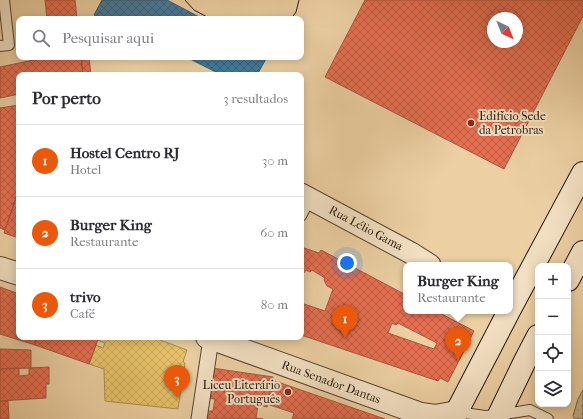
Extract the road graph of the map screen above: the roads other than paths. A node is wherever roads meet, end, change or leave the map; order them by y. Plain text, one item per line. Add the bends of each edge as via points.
1 (4, 0) edge
2 (0, 46) edge
3 (583, 173) edge
4 (304, 203) edge
5 (583, 252) edge
6 (426, 262) edge
7 (0, 268) edge
8 (16, 273) edge
9 (571, 274) edge
10 (513, 303) edge
11 (507, 314) edge
12 (209, 340) edge
13 (215, 340) edge
14 (535, 342) edge
15 (455, 416) edge
16 (498, 417) edge
17 (199, 419) edge
18 (548, 419) edge

1 - 2 lane via 10,45
3 - 10 main road
4 - 6 street, Rua Lélio Gama via 411,252
5 - 9 main road
7 - 8 main road
11 - 15 main road
12 - 17 street
13 - 15 main road, Rua Senador Dantas via 421,414
14 - 16 main road
15 - 16 lane
16 - 18 lane via 530,410

